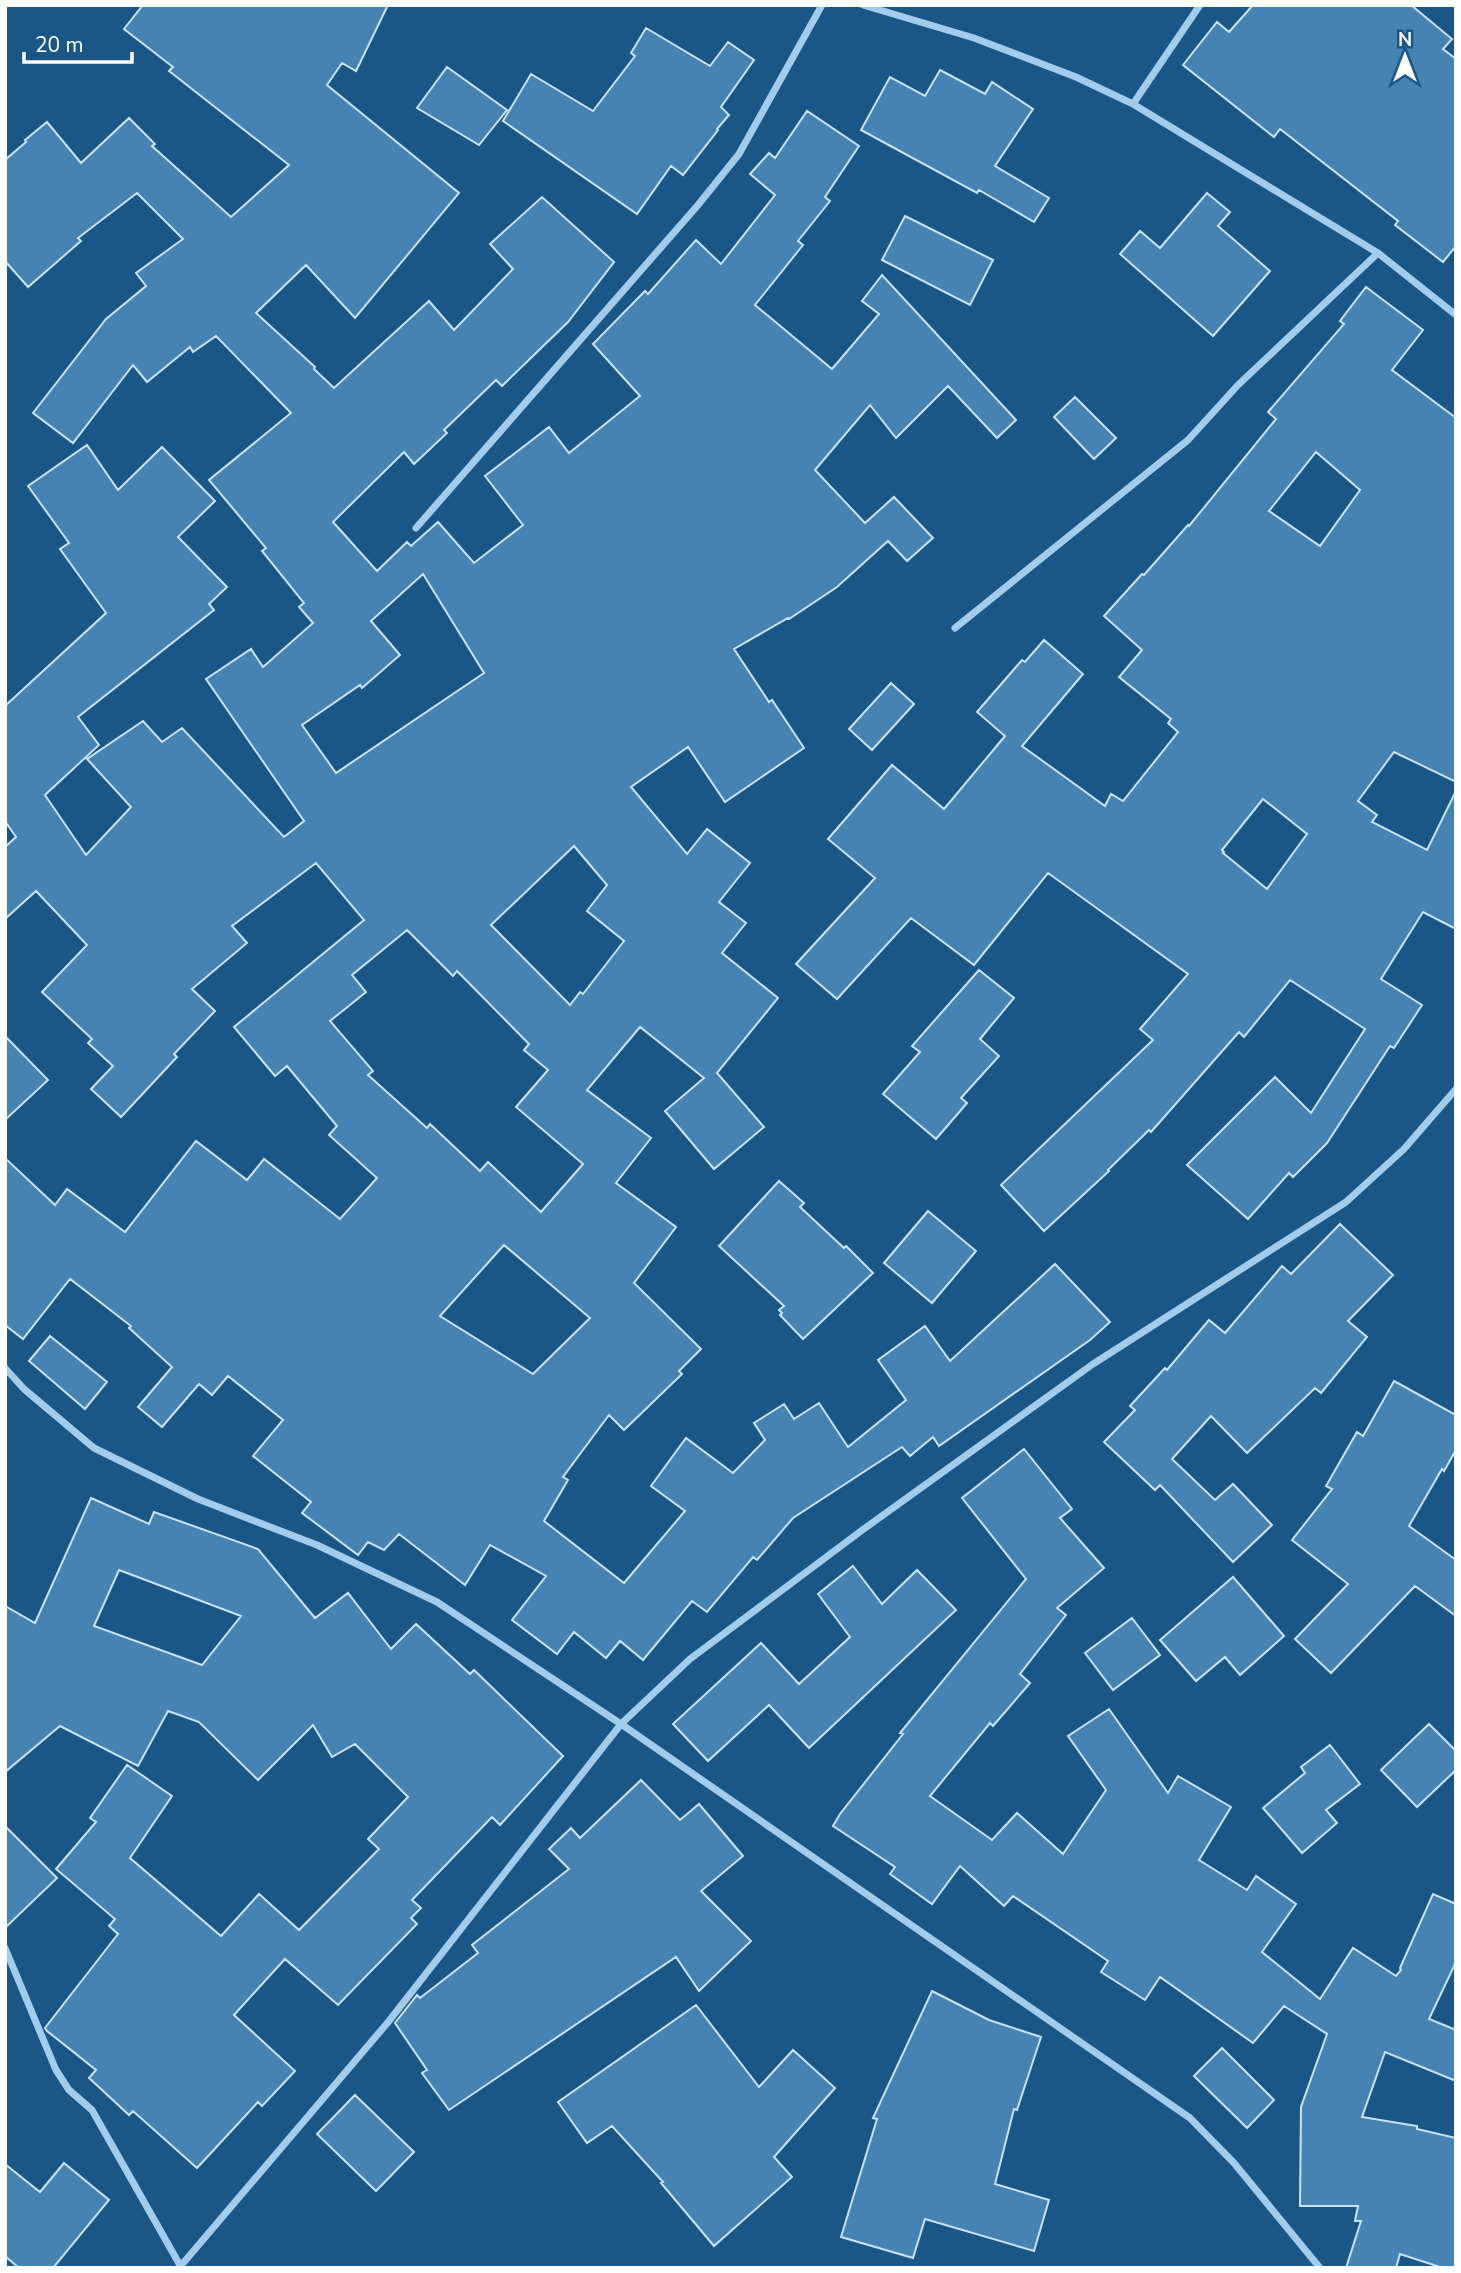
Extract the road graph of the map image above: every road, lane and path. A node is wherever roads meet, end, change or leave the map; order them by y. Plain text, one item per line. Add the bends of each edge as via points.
1 (822, 5) edge
2 (863, 5) edge
3 (1200, 5) edge
4 (1133, 104) junction
5 (1378, 253) junction
6 (1456, 315) edge
7 (416, 528) dead end
8 (955, 628) dead end
9 (1456, 1089) edge
10 (5, 1368) edge
11 (621, 1724) junction
12 (5, 1948) edge
13 (180, 2267) edge
14 (1320, 2268) edge

1 - 7 street via 739,154
2 - 4 street via 974,38
3 - 4 street
4 - 5 street
5 - 6 street
5 - 8 street via 1238,385 1188,440
9 - 11 street via 1404,1149 1346,1202 1093,1364 861,1531 690,1659
10 - 11 street via 94,1448 198,1499 317,1545 436,1602
11 - 13 street via 389,2021
11 - 14 street via 1190,2118 1234,2163
12 - 13 street via 56,2070 69,2090 93,2110

